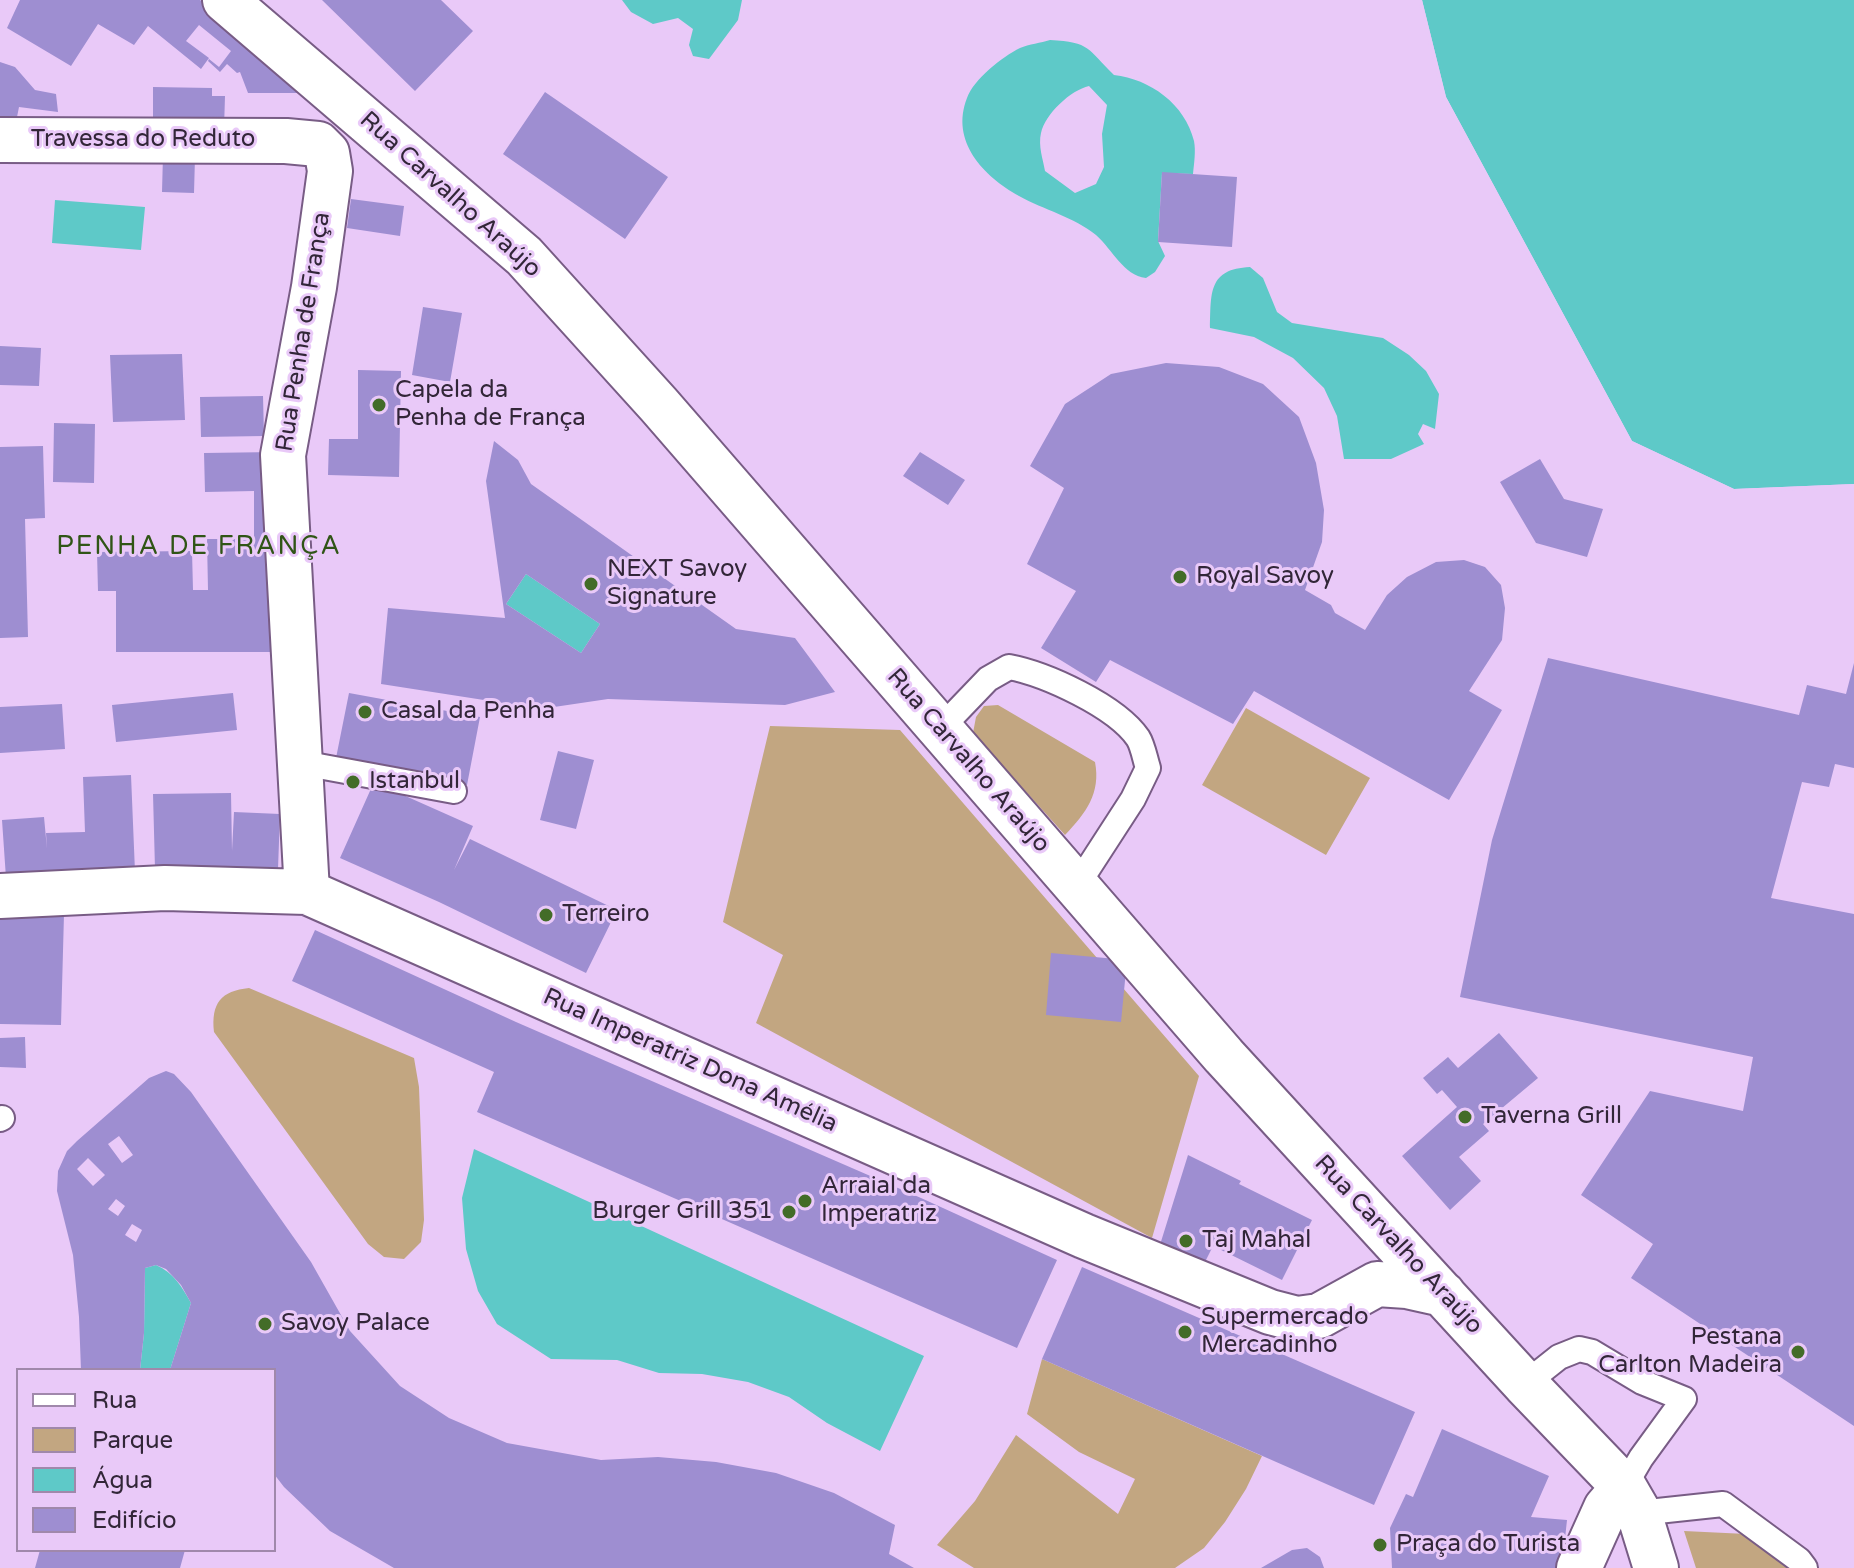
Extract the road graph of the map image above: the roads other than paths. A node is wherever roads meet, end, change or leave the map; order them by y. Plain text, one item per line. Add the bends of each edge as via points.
1 (225, 0) edge
2 (0, 140) edge
3 (286, 141) joint
4 (940, 729) junction
5 (302, 763) junction
6 (454, 791) dead end
7 (1076, 887) junction
8 (307, 892) junction
9 (0, 896) edge
10 (1361, 1206) junction
11 (1356, 1294) junction
12 (1443, 1294) junction
13 (1525, 1384) junction
14 (1631, 1500) junction
15 (1579, 1568) edge
16 (1656, 1568) edge
17 (1805, 1568) edge

1 - 4 street, Rua Carvalho Araújo via 524,256
2 - 3 street, Travessa do Reduto
3 - 5 street, Rua Penha de França via 318,144 327,153 330,171 283,455
4 - 7 street, Rua Carvalho Araújo
4 - 7 lane via 988,679 1009,667 1035,673 1077,694 1113,715 1139,739 1148,768
5 - 6 lane
5 - 8 street, Rua Penha de França
7 - 10 street, Rua Carvalho Araújo
8 - 9 street, Rua Imperatriz Dona Amélia via 165,888
8 - 11 street, Rua Imperatriz Dona Amélia via 1070,1230 1270,1312 1297,1319 1319,1316
10 - 11 street via 1374,1251
10 - 12 street, Rua Carvalho Araújo
11 - 12 street, Rua Imperatriz Dona Amélia via 1377,1284
12 - 13 street, Rua Carvalho Araújo
13 - 14 street, Rua Carvalho Araújo
13 - 14 lane via 1559,1357 1579,1349 1684,1399 1641,1458
14 - 15 street via 1603,1514
14 - 16 street, Rua Carvalho Araújo
14 - 17 lane via 1723,1504

